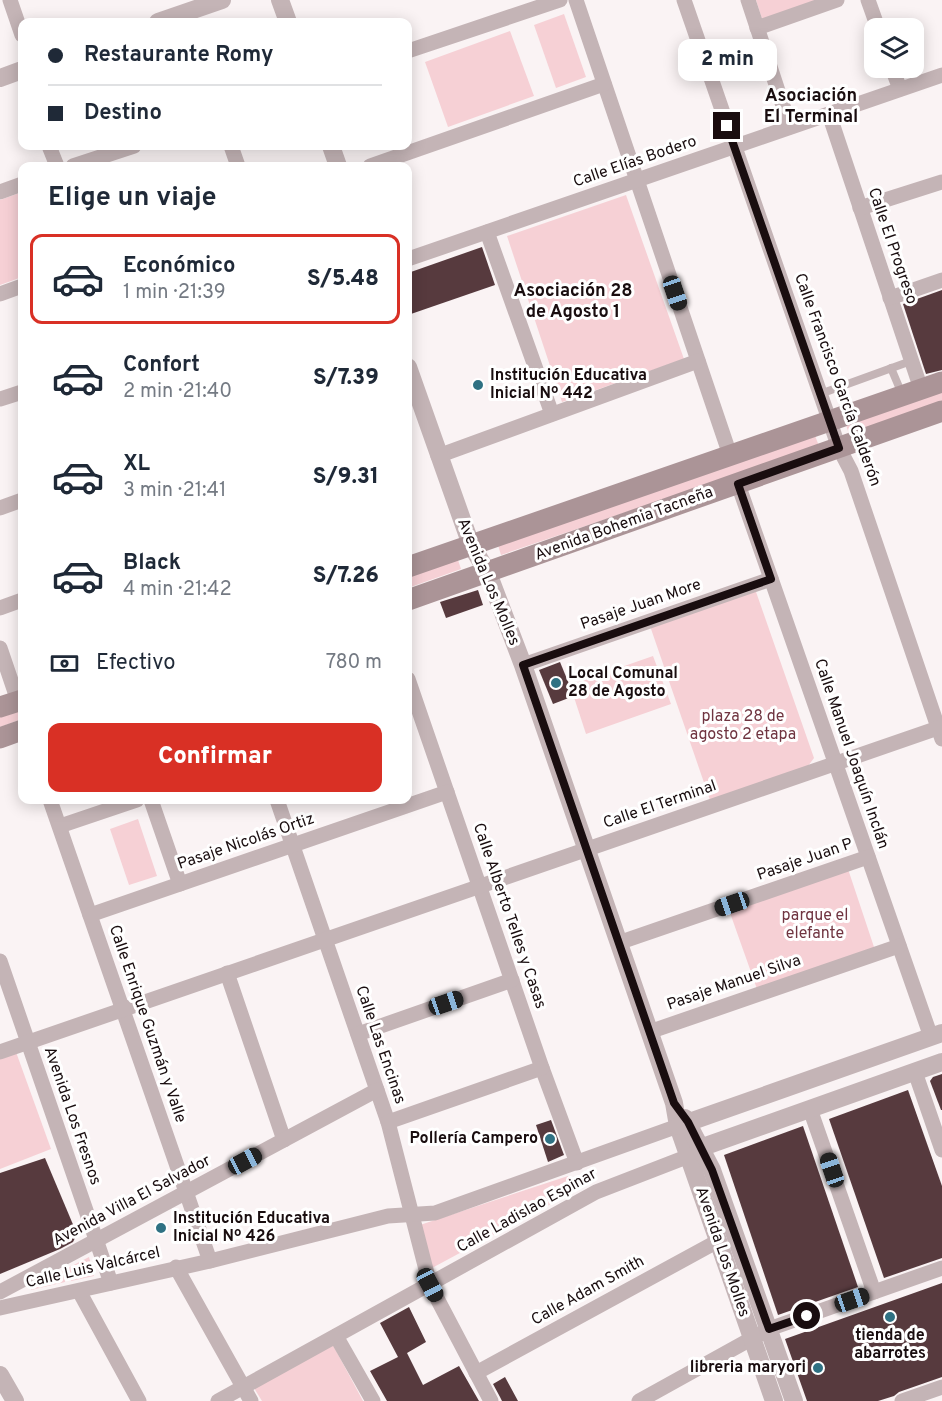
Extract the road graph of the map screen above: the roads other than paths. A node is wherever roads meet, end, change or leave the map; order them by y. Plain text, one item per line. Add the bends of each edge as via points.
1 (10, 0) edge
2 (222, 0) edge
3 (280, 0) edge
4 (560, 0) edge
5 (576, 0) edge
6 (684, 0) edge
7 (748, 0) edge
8 (837, 0) edge
9 (868, 0) edge
10 (187, 18) edge
11 (287, 18) edge
12 (875, 18) edge
13 (18, 23) edge
14 (757, 28) junction
15 (412, 50) edge
16 (18, 71) edge
17 (942, 75) edge
18 (0, 78) edge
19 (896, 78) edge
20 (604, 84) junction
21 (900, 89) junction
22 (829, 114) junction
23 (790, 127) junction
24 (735, 146) junction
25 (122, 150) edge
26 (85, 162) edge
27 (381, 162) edge
28 (637, 180) junction
29 (942, 182) edge
30 (18, 185) edge
31 (0, 192) edge
32 (860, 208) junction
33 (487, 232) junction
34 (412, 258) edge
35 (942, 280) edge
36 (18, 287) edge
37 (0, 294) edge
38 (890, 298) junction
39 (698, 361) junction
40 (911, 361) junction
41 (891, 368) junction
42 (412, 379) edge
43 (942, 382) edge
44 (840, 386) junction
45 (912, 392) junction
46 (18, 393) edge
47 (820, 394) junction
48 (0, 399) edge
49 (942, 411) edge
50 (851, 413) junction
51 (552, 414) junction
52 (829, 421) junction
53 (839, 448) junction
54 (730, 455) junction
55 (438, 456) junction
56 (738, 484) junction
57 (18, 501) edge
58 (0, 508) edge
59 (471, 545) junction
60 (412, 566) edge
61 (488, 573) junction
62 (771, 579) junction
63 (412, 599) edge
64 (18, 601) edge
65 (0, 608) edge
66 (0, 648) edge
67 (523, 665) junction
68 (14, 703) edge
69 (412, 705) edge
70 (939, 724) edge
71 (18, 731) edge
72 (0, 738) edge
73 (835, 763) junction
74 (447, 792) junction
75 (52, 804) edge
76 (125, 804) edge
77 (152, 804) edge
78 (278, 804) edge
79 (412, 804) edge
80 (412, 804) edge
81 (60, 826) junction
82 (292, 845) junction
83 (586, 849) junction
84 (868, 857) junction
85 (180, 884) junction
86 (479, 886) junction
87 (90, 915) junction
88 (325, 940) junction
89 (618, 943) junction
90 (899, 946) junction
91 (0, 961) edge
92 (227, 974) junction
93 (512, 980) junction
94 (123, 1009) junction
95 (649, 1032) junction
96 (357, 1034) junction
97 (936, 1035) edge
98 (28, 1042) junction
99 (0, 1052) edge
100 (942, 1062) edge
101 (542, 1068) junction
102 (915, 1072) junction
103 (377, 1090) junction
104 (810, 1109) junction
105 (388, 1122) junction
106 (683, 1124) junction
107 (284, 1140) junction
108 (942, 1150) edge
109 (694, 1152) junction
110 (577, 1163) junction
111 (186, 1193) junction
112 (412, 1216) junction
113 (96, 1241) junction
114 (718, 1241) junction
115 (210, 1261) junction
116 (176, 1267) junction
117 (942, 1268) edge
118 (111, 1283) junction
119 (430, 1285) junction
120 (79, 1291) junction
121 (0, 1292) edge
122 (874, 1292) junction
123 (0, 1308) edge
124 (769, 1329) junction
125 (336, 1336) junction
126 (752, 1339) junction
127 (476, 1373) junction
128 (0, 1375) edge
129 (243, 1387) junction
130 (942, 1387) edge
131 (15, 1401) edge
132 (138, 1401) edge
133 (218, 1401) edge
134 (251, 1401) edge
135 (372, 1401) edge
136 (491, 1401) edge
137 (639, 1401) edge
138 (774, 1401) edge
139 (794, 1401) edge
140 (902, 1401) edge

1 - 13 street
2 - 10 street
3 - 11 street
4 - 15 street
5 - 20 street
6 - 24 street, Calle Francisco García Calderón
7 - 14 street
8 - 14 street
9 - 12 street
14 - 23 street
16 - 18 street
17 - 21 street, Calle Elías Bodero
19 - 21 street
20 - 27 street
20 - 28 street
21 - 22 street, Calle Elías Bodero
22 - 23 street, Calle Elías Bodero
22 - 32 street, Calle El Progreso
23 - 24 street, Calle Elías Bodero
24 - 28 street, Calle Elías Bodero
24 - 47 street, Calle Francisco García Calderón
25 - 26 street
28 - 33 street, Calle Elías Bodero
28 - 39 street
29 - 32 street
30 - 31 street
32 - 38 street, Calle El Progreso
33 - 34 street, Calle Elías Bodero
33 - 51 street
35 - 38 street
36 - 37 street
38 - 40 street, Calle El Progreso
39 - 51 street
39 - 54 street
40 - 41 lane
40 - 45 street, Calle El Progreso
41 - 44 lane
41 - 45 lane
42 - 55 street, Avenida Los Molles
43 - 45 main road, Avenida Bohemia Tacneña
44 - 47 lane
44 - 50 lane
45 - 50 main road, Avenida Bohemia Tacneña
46 - 48 street
47 - 52 street, Calle Francisco García Calderón
49 - 53 main road, Avenida Bohemia Tacneña
50 - 52 main road, Avenida Bohemia Tacneña
51 - 55 street
52 - 53 street, Calle Francisco García Calderón
52 - 54 main road, Avenida Bohemia Tacneña
53 - 56 main road, Avenida Bohemia Tacneña
53 - 70 street, Calle Francisco García Calderón via 852,471
54 - 59 main road, Avenida Bohemia Tacneña
55 - 59 street, Avenida Los Molles
56 - 61 main road, Avenida Bohemia Tacneña
56 - 62 street, Calle Manuel Joaquín Inclán
57 - 58 street
59 - 60 main road, Avenida Bohemia Tacneña
59 - 61 street, Avenida Los Molles
61 - 63 main road, Avenida Bohemia Tacneña
61 - 67 street, Avenida Los Molles
62 - 67 street, Pasaje Juan More
62 - 73 street, Calle Manuel Joaquín Inclán
64 - 65 street
66 - 68 street
67 - 83 street, Avenida Los Molles
69 - 74 street, Calle Alberto Telles y Casas
70 - 73 street, Calle El Terminal
71 - 72 main road
73 - 83 street, Calle El Terminal
73 - 84 street, Calle Manuel Joaquín Inclán
74 - 80 street, Pasaje Nicolás Ortiz
74 - 86 street, Calle Alberto Telles y Casas
75 - 81 street, Calle Enrique Guzmán y Valle
76 - 81 street
77 - 85 street
78 - 82 street, Calle Las Encinas
79 - 82 street, Pasaje Nicolás Ortiz
81 - 87 street, Calle Enrique Guzmán y Valle
82 - 85 street, Pasaje Nicolás Ortiz
82 - 88 street, Calle Las Encinas
83 - 86 street, Calle El Terminal
83 - 89 street, Avenida Los Molles
84 - 89 street, Pasaje Juan P
84 - 90 street, Calle Manuel Joaquín Inclán
85 - 87 street, Pasaje Nicolás Ortiz
86 - 88 street, Calle El Terminal
86 - 93 street, Calle Alberto Telles y Casas
87 - 94 street, Calle Enrique Guzmán y Valle
88 - 92 street, Calle El Terminal
88 - 96 street, Calle Las Encinas
89 - 95 street, Avenida Los Molles
90 - 95 street, Pasaje Manuel Silva
90 - 97 street, Calle Manuel Joaquín Inclán
91 - 98 street, Avenida Los Fresnos
92 - 94 street, Calle El Terminal
92 - 107 street
93 - 96 street
93 - 101 street, Calle Alberto Telles y Casas
94 - 98 street, Calle El Terminal
94 - 111 street, Calle Enrique Guzmán y Valle
95 - 106 street, Avenida Los Molles
96 - 103 street, Calle Las Encinas
97 - 106 street
98 - 99 street, Calle El Terminal
98 - 113 street, Avenida Los Fresnos
100 - 102 street
101 - 105 street
101 - 110 street, Calle Alberto Telles y Casas
102 - 104 street
102 - 108 street
103 - 105 street, Calle Las Encinas
103 - 107 street, Avenida Villa El Salvador
104 - 109 street
104 - 122 street
105 - 112 street, Calle Las Encinas
106 - 109 street, Avenida Los Molles
106 - 110 street, Calle Luis Valcárcel
107 - 111 street, Avenida Villa El Salvador
109 - 114 street, Avenida Los Molles
109 - 119 street, Calle Ladislao Espinar via 596,1192
109 - 124 street, Avenida Los Molles via 712,1170
110 - 112 street, Calle Luis Valcárcel via 435,1213
111 - 113 street, Avenida Villa El Salvador
111 - 115 street, Calle Enrique Guzmán y Valle
112 - 115 street, Calle Luis Valcárcel via 388,1216
112 - 119 street, Calle Las Encinas
113 - 118 street, Avenida Los Fresnos
113 - 121 street, Avenida Villa El Salvador
114 - 126 street, Avenida Los Molles
114 - 127 street, Calle Adam Smith
115 - 116 street, Calle Luis Valcárcel
116 - 118 street, Calle Luis Valcárcel
116 - 129 street
117 - 122 street
118 - 120 street, Calle Luis Valcárcel
119 - 125 street, Calle Ladislao Espinar
119 - 127 street, Calle Las Encinas
120 - 123 street, Calle Luis Valcárcel
120 - 132 street
122 - 124 street
124 - 126 street
124 - 139 street, Avenida Los Molles
125 - 129 street, Calle Ladislao Espinar
125 - 135 street
126 - 137 street
126 - 138 street, Avenida Los Molles
127 - 136 street, Calle Las Encinas
128 - 131 street
129 - 133 street, Calle Ladislao Espinar
129 - 134 street
130 - 140 street

